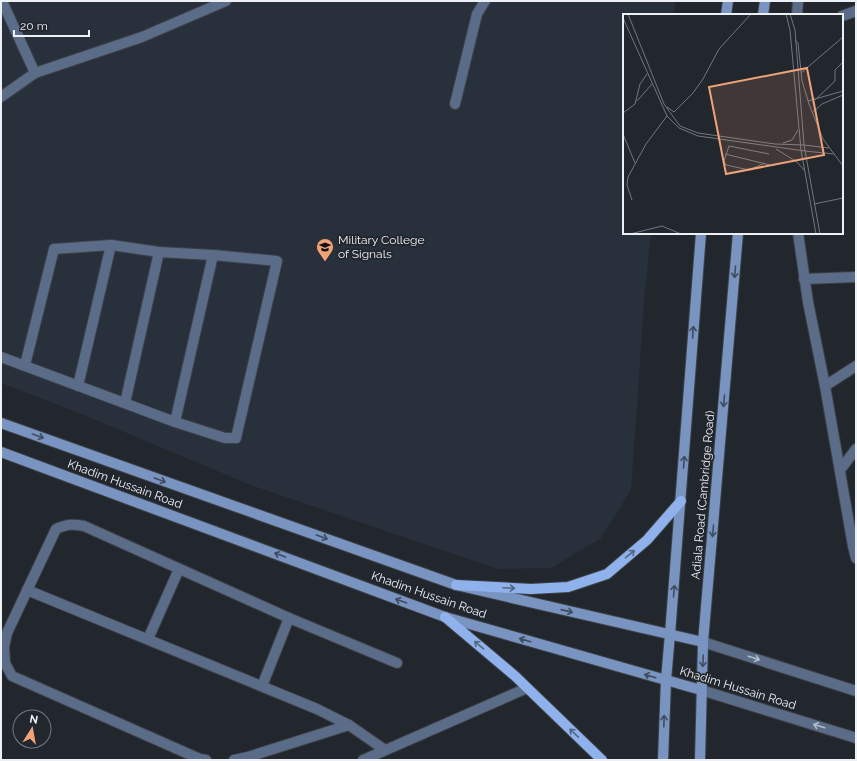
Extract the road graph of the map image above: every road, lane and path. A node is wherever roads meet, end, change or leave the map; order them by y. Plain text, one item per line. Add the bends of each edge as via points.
1 (2, 1) edge
2 (226, 1) edge
3 (485, 1) edge
4 (728, 1) edge
5 (765, 1) edge
6 (798, 1) edge
7 (856, 11) edge
8 (726, 14) edge
9 (763, 14) edge
10 (797, 14) edge
11 (843, 16) edge
12 (35, 73) junction
13 (1, 97) edge
14 (456, 104) dead end
15 (701, 234) edge
16 (738, 234) edge
17 (798, 234) edge
18 (111, 245) junction
19 (159, 252) junction
20 (214, 255) junction
21 (856, 277) edge
22 (804, 279) junction
23 (1, 356) edge
24 (25, 365) junction
25 (856, 366) edge
26 (78, 386) junction
27 (825, 386) junction
28 (125, 403) junction
29 (175, 422) junction
30 (1, 423) edge
31 (856, 449) edge
32 (1, 452) edge
33 (840, 470) junction
34 (680, 501) junction
35 (856, 558) edge
36 (179, 569) junction
37 (456, 585) junction
38 (27, 590) junction
39 (444, 617) junction
40 (289, 618) junction
41 (670, 634) junction
42 (148, 639) junction
43 (704, 642) junction
44 (397, 663) dead end
45 (666, 680) junction
46 (262, 686) junction
47 (527, 688) junction
48 (701, 690) junction
49 (856, 691) edge
50 (349, 725) junction
51 (856, 738) edge
52 (385, 750) junction
53 (206, 760) edge
54 (234, 760) edge
55 (363, 760) edge
56 (602, 760) edge
57 (663, 760) edge
58 (700, 760) edge

1 - 12 street
2 - 12 street via 142,37
3 - 14 street via 477,14
4 - 8 main road
5 - 9 main road
6 - 10 street
7 - 11 street
12 - 13 street
34 -> 15 main road, Adiala Road (Cambridge Road)
16 -> 43 main road, Adiala Road (Cambridge Road)
17 - 22 street
18 - 19 street
18 - 24 street via 54,249
18 - 26 street
19 - 20 street
19 - 28 street
20 - 29 street
20 - 29 street via 277,261 236,438 225,438
21 - 22 street
22 - 27 street
23 - 24 street
24 - 26 street
25 - 27 street
26 - 28 street
27 - 33 street
28 - 29 street
30 -> 37 main road, Khadim Hussain Road
31 - 33 street
39 -> 32 main road, Khadim Hussain Road
33 - 35 street
37 -> 34 main road via 531,589 568,587 607,574 647,540
41 -> 34 main road, Adiala Road (Cambridge Road)
36 - 38 street via 84,526 71,524 56,530
36 - 40 street
36 - 42 street
37 -> 41 main road, Khadim Hussain Road
38 - 42 street
38 - 53 street via 7,633 4,647 6,663 12,676
45 -> 39 main road, Khadim Hussain Road
47 -> 39 main road
40 - 44 street
40 - 46 street
41 - 43 main road, Khadim Hussain Road
41 - 45 main road, Adiala Road (Cambridge Road)
42 - 46 street
43 -> 48 main road, Adiala Road (Cambridge Road)
43 -> 49 street, Khadim Hussain Road
45 - 48 main road, Khadim Hussain Road
57 -> 45 main road, Adiala Road (Cambridge Road)
46 - 50 street
47 - 52 street
56 -> 47 main road
51 -> 48 street, Khadim Hussain Road
48 - 58 main road, Adiala Road (Cambridge Road)
50 - 52 street
50 - 54 street
52 - 55 street

